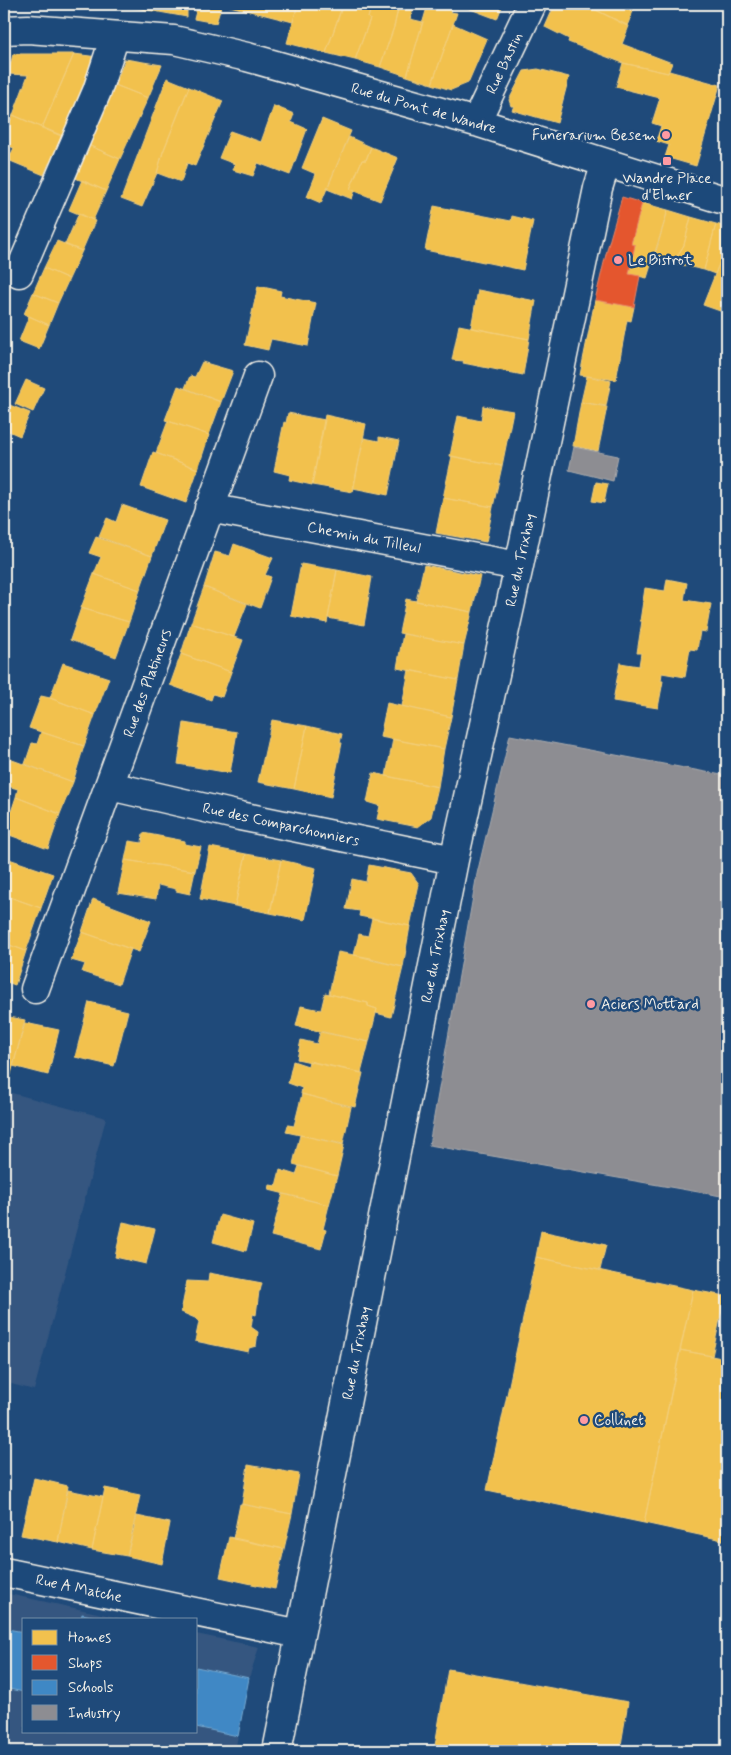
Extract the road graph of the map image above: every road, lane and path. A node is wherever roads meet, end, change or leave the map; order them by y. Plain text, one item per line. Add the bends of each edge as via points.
1 (532, 4) edge
2 (4, 30) edge
3 (115, 36) junction
4 (476, 122) junction
5 (606, 163) junction
6 (727, 201) edge
7 (19, 273) dead end
8 (258, 376) dead end
9 (209, 508) junction
10 (519, 566) junction
11 (110, 786) junction
12 (454, 860) junction
13 (35, 989) dead end
14 (4, 1572) edge
15 (300, 1634) junction
16 (277, 1751) edge

1 - 4 street, Rue Bastin
2 - 3 street, Rue du Pont de Wandre
3 - 4 street, Rue du Pont de Wandre via 174,40 247,57
3 - 7 street via 97,91
4 - 5 street, Rue du Pont de Wandre
5 - 6 street, Rue du Pont de Wandre
5 - 10 street, Rue du Trixhay
8 - 9 street, Rue des Platineurs
9 - 10 street, Chemin du Tilleul
9 - 11 street, Rue des Platineurs
10 - 12 street, Rue du Trixhay
11 - 12 street, Rue des Comparchonniers
11 - 13 street, Rue des Platineurs
12 - 15 street, Rue du Trixhay
14 - 15 street, Rue A Matche
15 - 16 street, Rue du Trixhay

